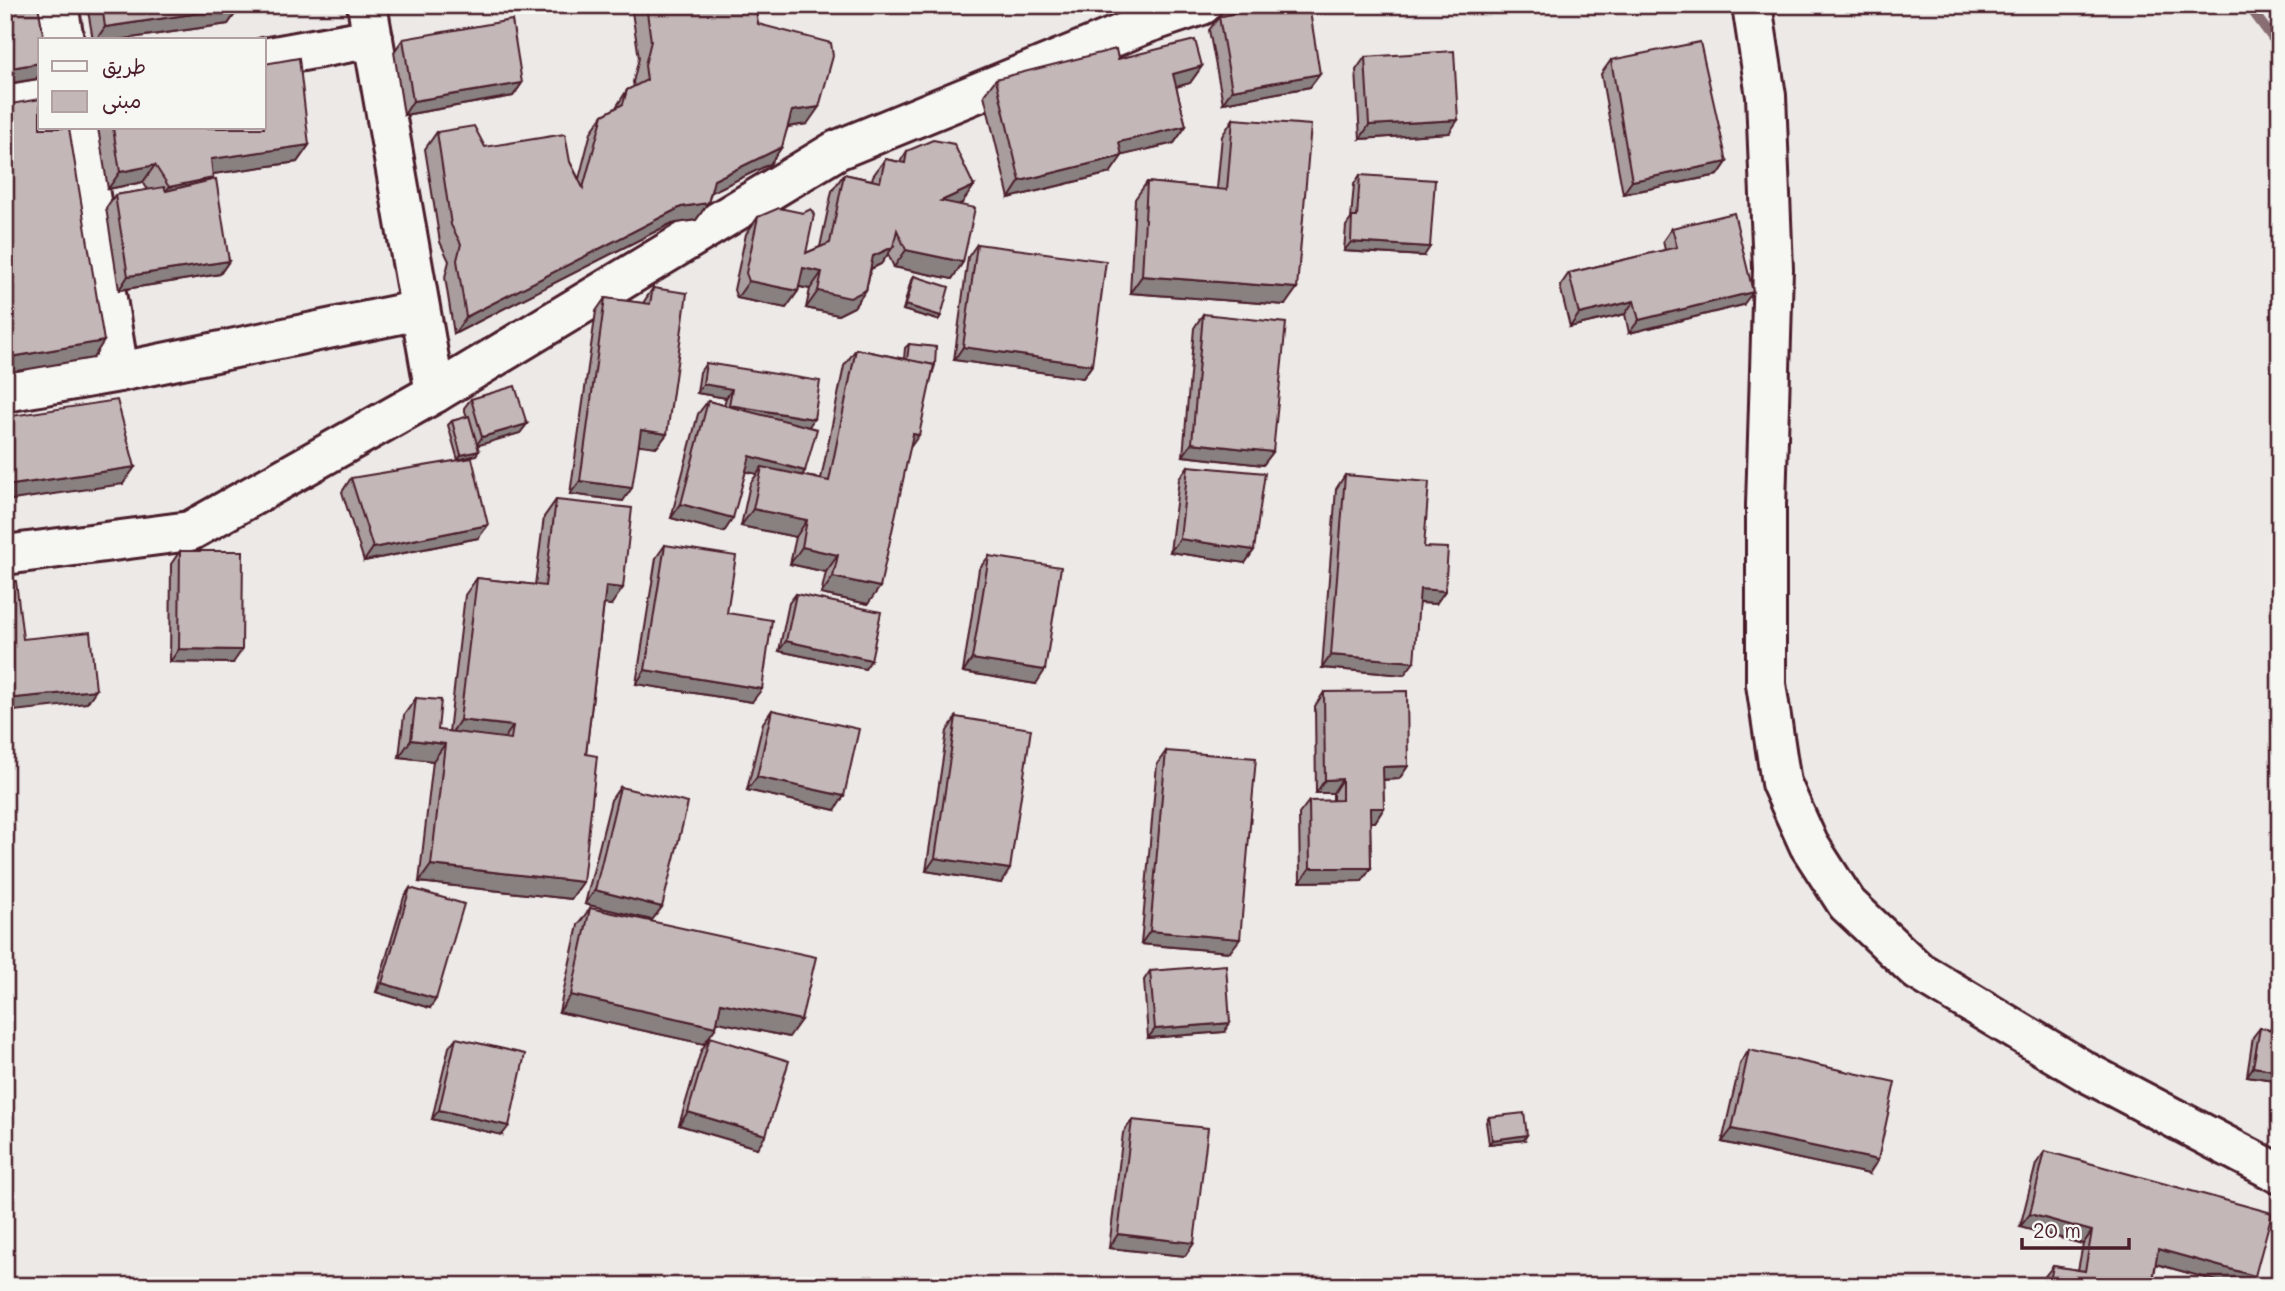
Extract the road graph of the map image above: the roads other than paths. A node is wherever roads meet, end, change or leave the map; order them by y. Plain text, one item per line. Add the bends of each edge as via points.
1 (58, 5) edge
2 (1202, 5) edge
3 (1752, 5) edge
4 (375, 14) edge
5 (64, 38) edge
6 (266, 57) edge
7 (38, 99) edge
8 (5, 104) edge
9 (79, 130) edge
10 (420, 310) junction
11 (119, 372) junction
12 (5, 392) edge
13 (435, 393) junction
14 (5, 555) edge
15 (2280, 1174) edge

1 - 5 street
2 - 13 street via 837,150
3 - 15 street via 1766,96 1773,269 1766,684 1781,783 1809,845 1847,904 1917,971 2086,1072
4 - 6 street
4 - 10 street
7 - 8 street
9 - 11 street
10 - 11 street
10 - 13 street
11 - 12 street
13 - 14 street via 190,531

